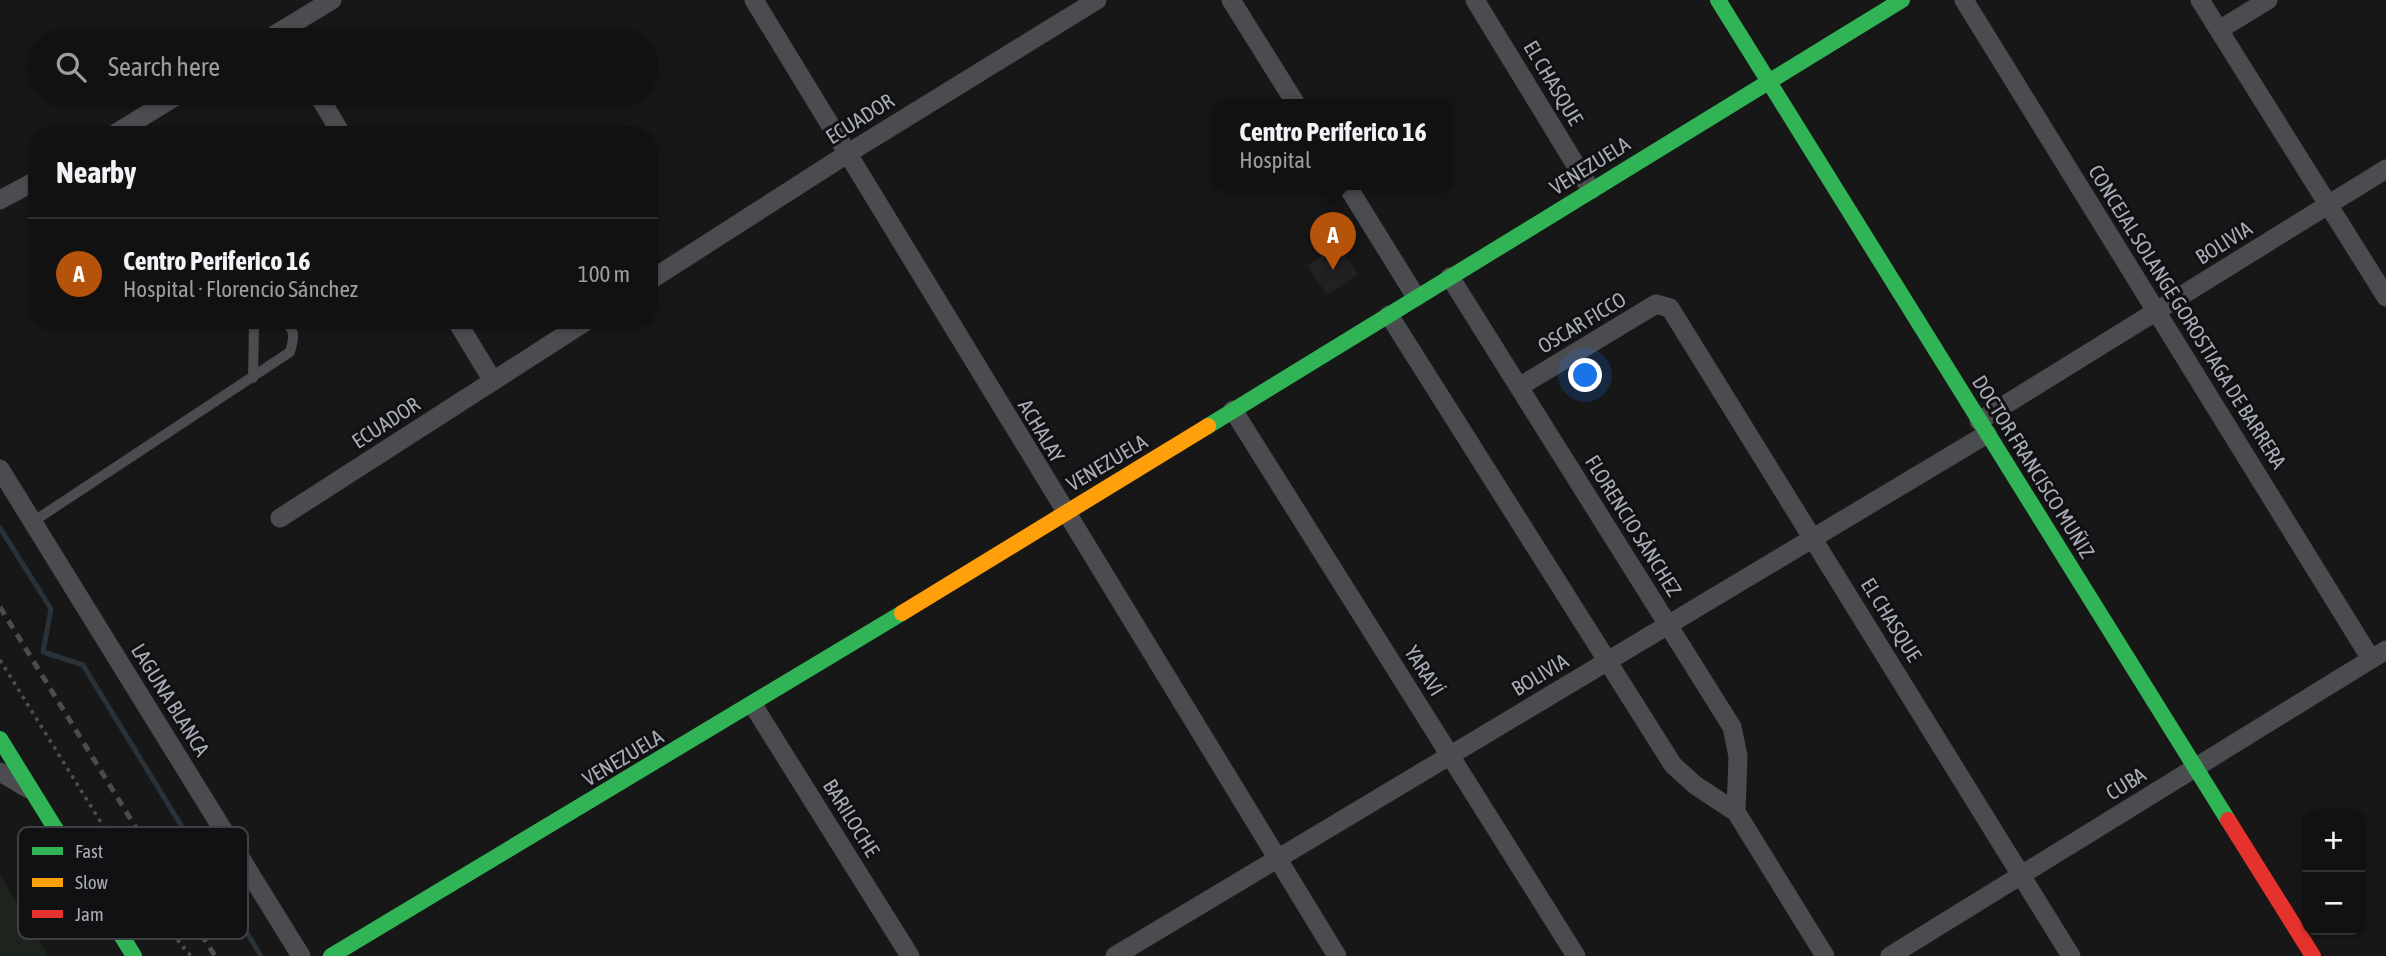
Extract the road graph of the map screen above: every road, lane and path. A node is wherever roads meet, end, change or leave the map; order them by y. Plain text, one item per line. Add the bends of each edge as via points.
1 (332, 0) edge
2 (754, 0) edge
3 (1097, 0) edge
4 (1231, 0) edge
5 (1475, 0) edge
6 (1718, 0) edge
7 (1902, 0) edge
8 (1964, 0) edge
9 (2200, 0) edge
10 (2268, 0) edge
11 (291, 28) edge
12 (2219, 30) junction
13 (1769, 82) junction
14 (1293, 99) edge
15 (162, 105) edge
16 (324, 105) edge
17 (128, 126) edge
18 (337, 126) edge
19 (846, 154) junction
20 (2386, 169) edge
21 (28, 185) edge
22 (1350, 190) edge
23 (1591, 190) junction
24 (0, 200) edge
25 (2329, 205) junction
26 (658, 275) edge
27 (1450, 277) junction
28 (2386, 297) edge
29 (1416, 298) junction
30 (1670, 308) joint
31 (2156, 311) junction
32 (1389, 315) junction
33 (254, 329) edge
34 (292, 329) edge
35 (461, 329) edge
36 (574, 329) edge
37 (253, 378) junction
38 (493, 381) junction
39 (1519, 387) junction
40 (1233, 410) junction
41 (1983, 427) junction
42 (0, 469) edge
43 (1064, 514) junction
44 (280, 518) dead end
45 (34, 521) junction
46 (1813, 537) junction
47 (1669, 624) junction
48 (2379, 654) edge
49 (0, 660) edge
50 (1606, 662) junction
51 (753, 705) junction
52 (0, 739) edge
53 (1450, 755) junction
54 (2194, 768) junction
55 (0, 772) edge
56 (32, 790) junction
57 (1735, 811) junction
58 (55, 827) edge
59 (104, 827) edge
60 (222, 827) edge
61 (1277, 859) junction
62 (248, 870) edge
63 (2021, 875) junction
64 (124, 939) edge
65 (177, 939) edge
66 (1118, 955) edge
67 (134, 956) edge
68 (191, 956) edge
69 (301, 956) edge
70 (331, 956) edge
71 (910, 956) edge
72 (1337, 956) edge
73 (1576, 956) edge
74 (1825, 956) edge
75 (1890, 956) edge
76 (2071, 956) edge
77 (2312, 956) edge

1 - 11 street
2 - 19 street, ACHALAY
3 - 19 street, ECUADOR
4 - 14 street
5 - 23 street, EL CHASQUE
6 - 13 street, DOCTOR FRANCISCO MUÑIZ
7 - 13 street, VENEZUELA
8 - 31 street, CONCEJAL SOLANGE GOROSTIAGA DE BARRERA
9 - 12 street
10 - 12 street
12 - 25 street
13 - 23 street, VENEZUELA
13 - 41 street, DOCTOR FRANCISCO MUÑIZ
15 - 17 street
16 - 18 street
19 - 26 street, ECUADOR
19 - 43 street, ACHALAY
20 - 25 street, BOLIVIA
21 - 24 street
22 - 29 street
23 - 27 street, VENEZUELA
25 - 28 street
25 - 31 street, BOLIVIA
27 - 29 street, VENEZUELA
27 - 39 street, FLORENCIO SÁNCHEZ
29 - 32 street, VENEZUELA
30 - 39 street, OSCAR FICCO via 1656,304
30 - 46 street, EL CHASQUE
31 - 41 street, BOLIVIA
31 - 48 street, CONCEJAL SOLANGE GOROSTIAGA DE BARRERA
32 - 40 street, VENEZUELA
32 - 50 street
33 - 37 lane
34 - 37 lane via 295,337 290,352
35 - 38 street
36 - 38 street, ECUADOR
37 - 45 lane
38 - 44 street, ECUADOR
39 - 47 street, FLORENCIO SÁNCHEZ
40 - 43 street, VENEZUELA
40 - 53 street, YARAVÍ
41 - 46 street, BOLIVIA
41 - 54 street, DOCTOR FRANCISCO MUÑIZ
42 - 45 street, LAGUNA BLANCA
43 - 51 street, VENEZUELA
43 - 61 street, ACHALAY
45 - 60 street, LAGUNA BLANCA
46 - 47 street, BOLIVIA
46 - 63 street, EL CHASQUE
47 - 50 street, BOLIVIA
47 - 57 street, FLORENCIO SÁNCHEZ via 1732,727 1738,756
48 - 54 street, CUBA
49 - 59 path
50 - 53 street, BOLIVIA
50 - 57 street via 1673,765
51 - 70 street, VENEZUELA
51 - 71 street, BARILOCHE
52 - 56 street
53 - 61 street, BOLIVIA
53 - 73 street, YARAVÍ
54 - 63 street, CUBA
54 - 77 street, DOCTOR FRANCISCO MUÑIZ
55 - 56 street
56 - 58 street
57 - 74 street
61 - 66 street, BOLIVIA
61 - 72 street, ACHALAY
62 - 69 street, LAGUNA BLANCA
63 - 75 street, CUBA
63 - 76 street, EL CHASQUE
64 - 67 street
65 - 68 path

